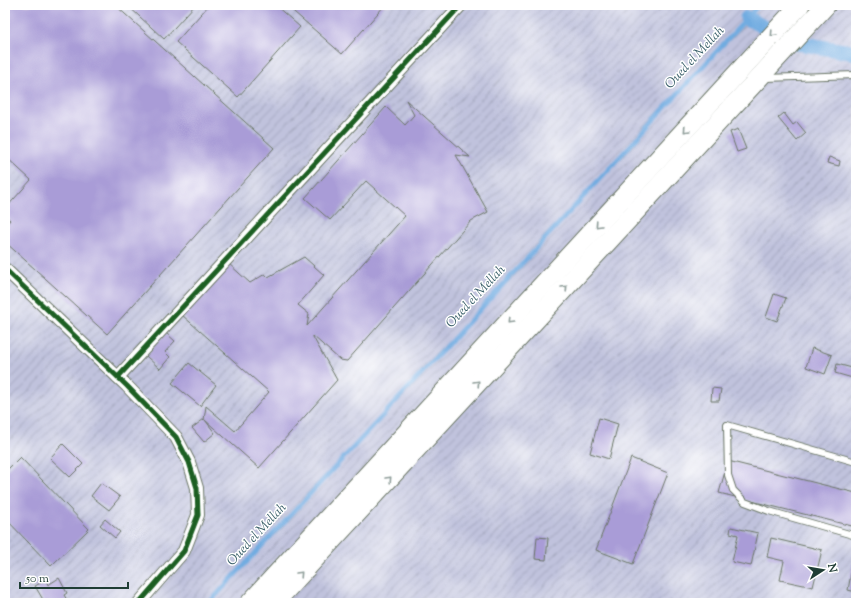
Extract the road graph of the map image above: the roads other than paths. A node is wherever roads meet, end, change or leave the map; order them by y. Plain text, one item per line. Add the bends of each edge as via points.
1 (462, 5) edge
2 (800, 5) edge
3 (826, 5) edge
4 (856, 75) edge
5 (759, 78) junction
6 (5, 269) edge
7 (118, 377) junction
8 (856, 462) edge
9 (856, 536) edge
10 (139, 603) edge
11 (250, 603) edge
12 (274, 603) edge

1 - 7 street
2 -> 11 main road
3 - 5 main road
4 - 5 lane
12 -> 5 main road
6 - 7 street
7 - 10 street via 176,437 189,462 196,488 198,515 184,551
8 - 9 lane via 727,425 728,474 733,490 745,502

